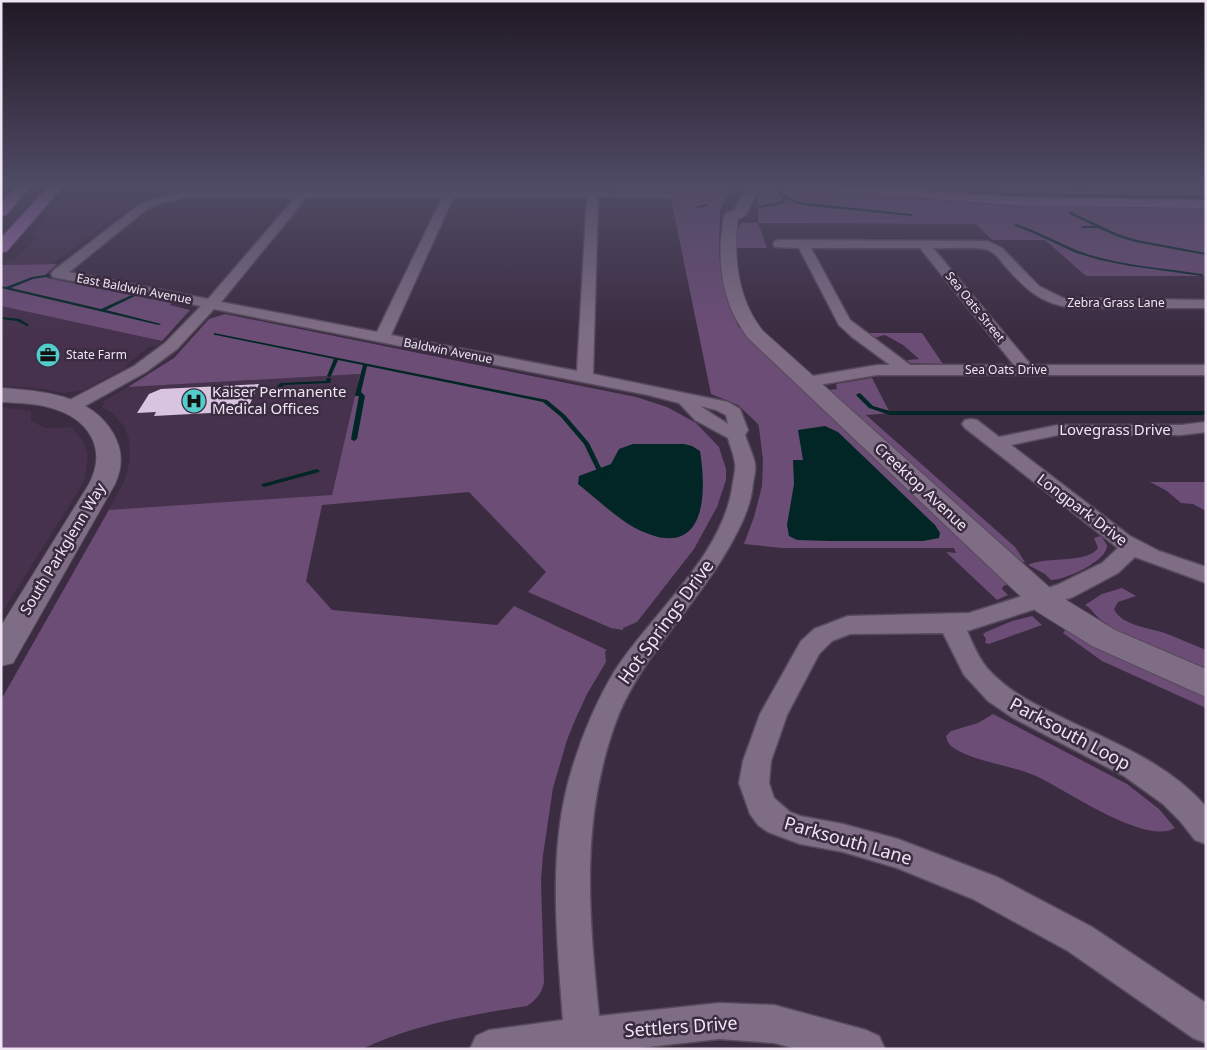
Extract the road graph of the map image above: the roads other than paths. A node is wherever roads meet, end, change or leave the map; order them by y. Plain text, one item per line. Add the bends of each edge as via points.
1 (16, 234) edge
2 (110, 234) edge
3 (270, 234) edge
4 (430, 234) edge
5 (596, 234) edge
6 (727, 234) edge
7 (779, 244) dead end
8 (803, 244) junction
9 (924, 244) junction
10 (1, 248) edge
11 (210, 304) junction
12 (1206, 304) edge
13 (382, 338) junction
14 (906, 370) junction
15 (1206, 370) edge
16 (1027, 371) junction
17 (585, 378) junction
18 (807, 382) junction
19 (1, 395) edge
20 (685, 399) joint
21 (70, 407) junction
22 (971, 424) dead end
23 (1206, 427) edge
24 (996, 443) junction
25 (1132, 547) junction
26 (1206, 575) edge
27 (1042, 598) junction
28 (952, 624) junction
29 (1, 654) edge
30 (1206, 684) edge
31 (1206, 830) edge
32 (1206, 1025) edge
33 (584, 1043) edge
34 (490, 1049) edge
35 (866, 1049) edge

1 - 10 highway
2 - 11 street, East Baldwin Avenue via 58,274
3 - 11 street
4 - 13 street
5 - 17 street
6 - 18 street, Creektop Avenue via 727,262 743,318 751,330
7 - 8 street, Zebra Grass Lane
8 - 9 street, Zebra Grass Lane
8 - 14 street via 844,322
9 - 12 street, Zebra Grass Lane via 993,246 1042,296 1059,303
9 - 16 street, Sea Oats Street
11 - 13 street, Baldwin Avenue
11 - 21 street via 153,361
13 - 17 street, Baldwin Avenue
14 - 16 street, Sea Oats Drive
14 - 18 street, Sea Oats Drive via 867,371
15 - 16 street, Sea Oats Drive
17 - 20 street, Baldwin Avenue
18 - 27 street, Creektop Avenue
19 - 21 street, South Parkglenn Way via 35,398
20 - 33 street, Hot Springs Drive via 690,407 709,421 736,435 746,471 728,532 708,565 624,677 587,763 578,809 572,880 574,947
21 - 29 street, South Parkglenn Way via 87,416 99,428 109,451 108,472
22 - 24 street, Longpark Drive
23 - 24 street, Lovegrass Drive via 1181,430 1055,430
24 - 25 street, Longpark Drive
25 - 26 street, Longpark Drive
25 - 27 street, Parksouth Lane via 1101,574
27 - 28 street, Parksouth Lane via 976,620
27 - 30 street, Creektop Avenue via 1102,638
28 - 31 street, Parksouth Loop via 973,668 996,693 1022,710 1151,777 1188,808
28 - 32 street, Parksouth Lane via 848,625 820,637 808,651 764,737 754,777 761,805 785,826 912,858 1014,902 1103,954
33 - 34 street, Settlers Drive
33 - 35 street, Settlers Drive via 691,1022 746,1022 774,1024

